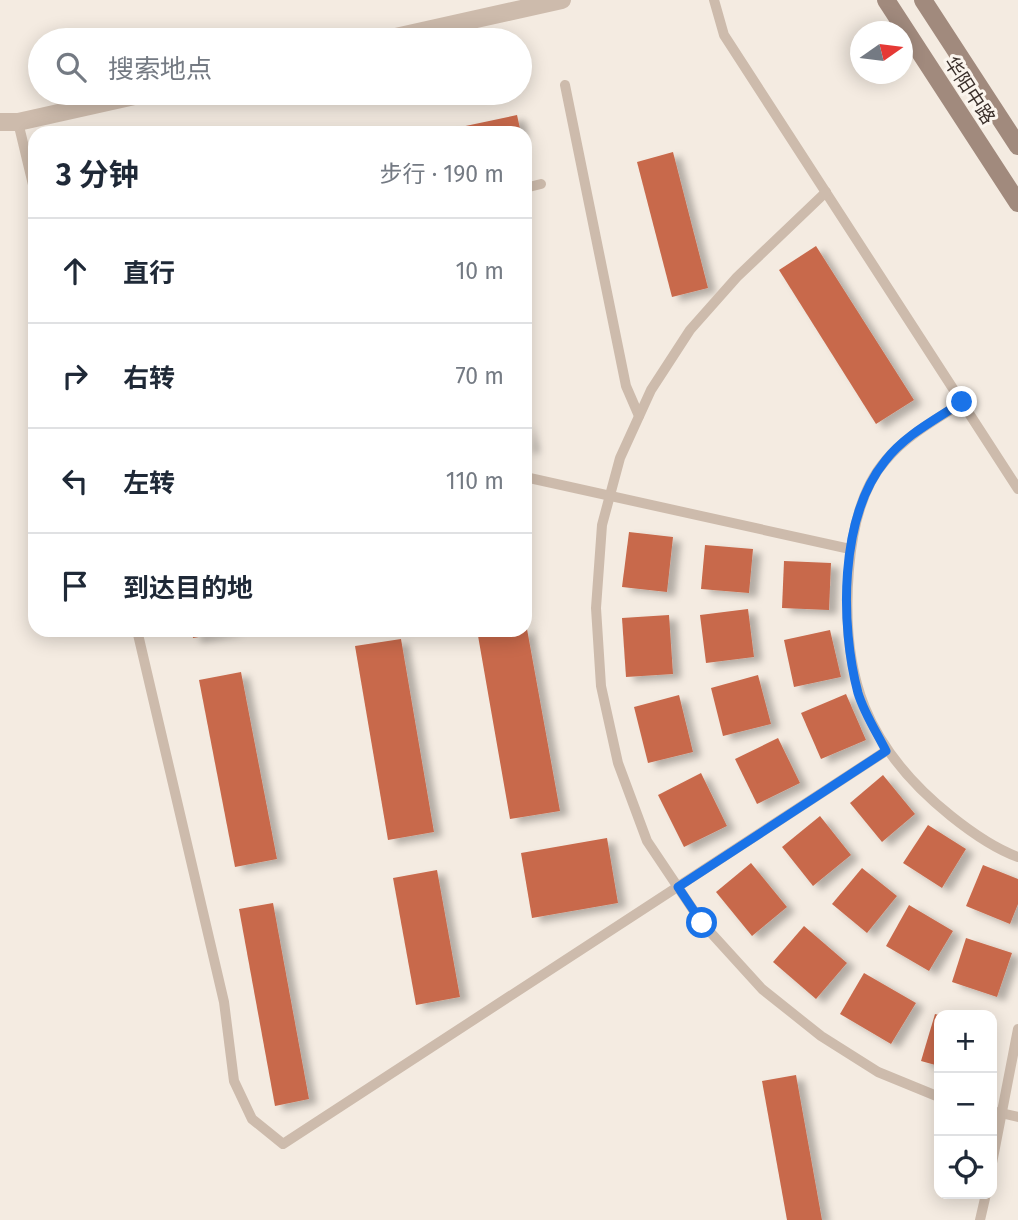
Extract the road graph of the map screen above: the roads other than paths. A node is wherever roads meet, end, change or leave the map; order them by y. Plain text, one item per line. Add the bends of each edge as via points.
1 (562, 0) edge
2 (714, 0) edge
3 (886, 0) edge
4 (923, 0) edge
5 (436, 28) edge
6 (565, 85) dead end
7 (94, 105) edge
8 (0, 122) edge
9 (18, 122) junction
10 (1018, 146) edge
11 (28, 164) edge
12 (541, 184) dead end
13 (532, 186) edge
14 (826, 192) junction
15 (1018, 203) edge
16 (962, 402) junction
17 (639, 416) junction
18 (532, 479) edge
19 (1018, 489) edge
20 (610, 496) junction
21 (850, 549) junction
22 (139, 637) edge
23 (886, 751) junction
24 (1018, 857) edge
25 (678, 887) junction
26 (1018, 1029) edge
27 (934, 1095) edge
28 (997, 1112) edge
29 (1018, 1117) edge
30 (985, 1199) edge
31 (981, 1220) edge

1 - 5 street
2 - 14 lane via 724,35
3 - 15 main road, 华阳中路
4 - 10 main road, 华阳中路
6 - 17 lane via 625,386
7 - 9 street
8 - 9 street
9 - 11 lane
12 - 13 lane
14 - 16 lane
14 - 17 lane via 737,277 690,330
16 - 19 lane
16 - 21 lane via 909,437 884,461 868,490
17 - 20 lane via 620,458
18 - 20 lane
20 - 21 lane
20 - 25 lane via 596,608 601,686 618,763 647,841
21 - 23 lane via 845,608 849,649 859,696
22 - 25 lane via 224,1002 234,1081 252,1119 283,1144
23 - 24 lane via 927,797 983,839
23 - 25 lane
25 - 27 lane via 702,923 762,989 821,1036 878,1072
26 - 28 lane
28 - 29 lane
30 - 31 lane

